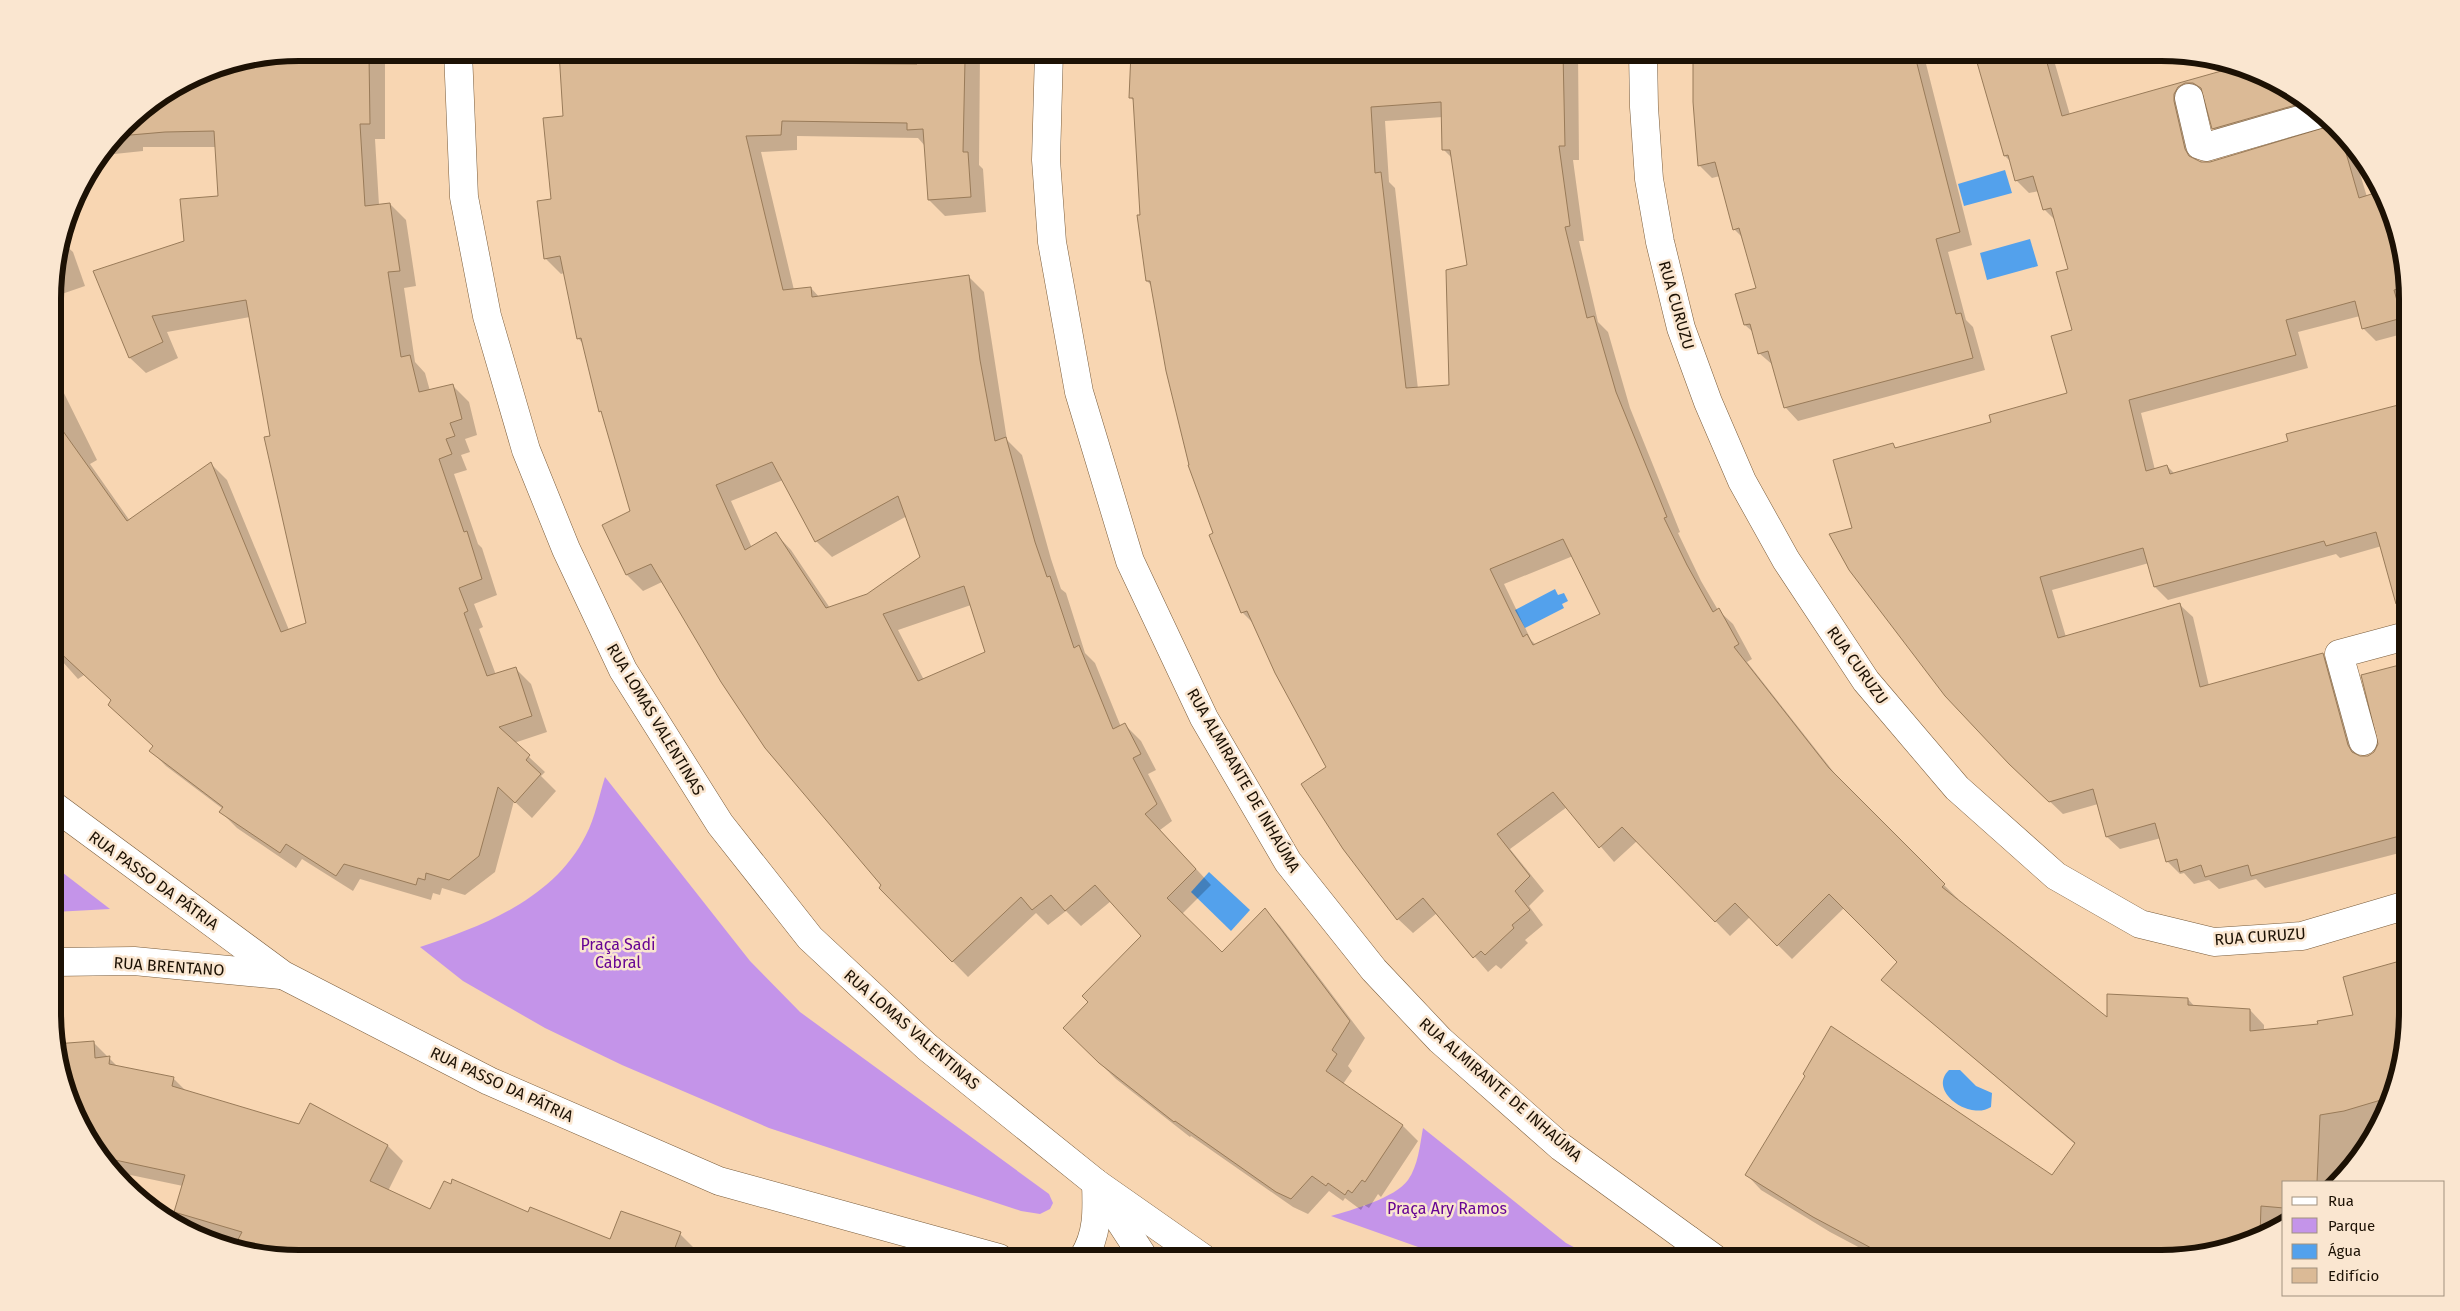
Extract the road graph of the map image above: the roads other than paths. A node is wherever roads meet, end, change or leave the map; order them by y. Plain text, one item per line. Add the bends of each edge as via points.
1 (458, 61) edge
2 (1049, 61) edge
3 (1643, 61) edge
4 (2189, 98) dead end
5 (2313, 116) edge
6 (2399, 638) edge
7 (2363, 741) dead end
8 (61, 811) edge
9 (2399, 908) edge
10 (61, 962) edge
11 (283, 975) junction
12 (1096, 1183) junction
13 (1694, 1249) edge
14 (970, 1250) edge
15 (1087, 1250) edge
16 (1139, 1250) edge
17 (1192, 1250) edge

1 - 12 street, RUA LOMAS VALENTINAS via 464,197 487,316 526,450 566,549 623,670 720,824 810,938 927,1047
2 - 13 street, RUA ALMIRANTE DE INHAÚMA via 1046,160 1052,242 1079,392 1130,561 1204,718 1288,862 1374,970 1440,1040 1561,1146
3 - 9 street, RUA CURUZU via 1650,179 1660,242 1681,328 1742,481 1786,560 1866,680 1957,788 2056,876 2140,924 2214,942 2302,936
4 - 5 street via 2200,145 2206,147
6 - 7 street via 2339,654
8 - 11 street, RUA PASSO DA PÁTRIA
10 - 11 street, RUA BRENTANO via 134,961
11 - 14 street, RUA PASSO DA PÁTRIA via 489,1080 718,1181
12 - 15 street via 1096,1231
12 - 16 street, RUA LOMAS VALENTINAS
12 - 17 street, RUA LOMAS VALENTINAS

